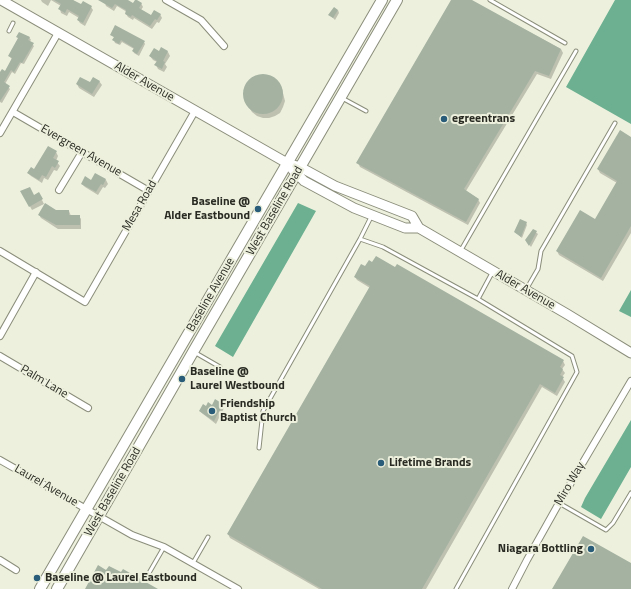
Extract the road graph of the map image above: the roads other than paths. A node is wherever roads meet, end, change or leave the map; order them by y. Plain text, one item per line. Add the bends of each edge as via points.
1 (1, 0) edge
2 (166, 0) edge
3 (382, 0) edge
4 (397, 0) edge
5 (490, 0) edge
6 (13, 23) dead end
7 (8, 31) dead end
8 (58, 32) junction
9 (565, 43) dead end
10 (224, 46) dead end
11 (576, 51) dead end
12 (341, 97) junction
13 (195, 111) junction
14 (13, 112) junction
15 (366, 112) dead end
16 (615, 123) dead end
17 (0, 134) edge
18 (82, 152) junction
19 (287, 163) junction
20 (298, 170) junction
21 (59, 190) dead end
22 (149, 191) junction
23 (372, 215) junction
24 (419, 228) junction
25 (360, 239) junction
26 (0, 251) edge
27 (460, 252) junction
28 (493, 271) junction
29 (36, 272) junction
30 (526, 290) junction
31 (478, 299) junction
32 (0, 336) edge
33 (193, 352) junction
34 (631, 353) edge
35 (0, 356) edge
36 (220, 367) dead end
37 (631, 381) edge
38 (88, 408) dead end
39 (259, 448) dead end
40 (0, 460) edge
41 (631, 493) edge
42 (559, 502) junction
43 (92, 513) junction
44 (208, 537) dead end
45 (164, 547) junction
46 (0, 560) edge
47 (193, 564) junction
48 (16, 570) dead end
49 (149, 573) dead end
50 (40, 589) edge
51 (57, 589) edge
52 (238, 589) edge
53 (456, 589) edge
54 (512, 589) edge

1 - 8 main road, Alder Avenue
2 - 10 street via 201,20
3 - 19 main road, Baseline Avenue
4 - 12 main road, West Baseline Road
5 - 9 lane
6 - 7 lane
8 - 13 main road, Alder Avenue
8 - 14 street
11 - 27 lane
12 - 15 lane
12 - 20 main road, West Baseline Road
13 - 19 main road, Alder Avenue
13 - 22 street, Mesa Road
14 - 17 street
14 - 18 street, Evergreen Avenue
16 - 30 lane via 541,251 538,269
18 - 21 street
18 - 22 street, Evergreen Avenue
19 - 20 main road, Alder Avenue
19 - 43 main road, Baseline Avenue
20 - 23 main road, Alder Avenue via 304,182
20 - 24 main road, Alder Avenue via 412,216
20 - 33 main road, West Baseline Road
22 - 29 street, Mesa Road via 85,302
23 - 24 main road, Alder Avenue via 405,228
23 - 25 lane
24 - 27 main road, Alder Avenue
25 - 31 lane via 383,247
25 - 39 lane via 263,411
26 - 29 street
27 - 28 main road, Alder Avenue
28 - 30 main road, Alder Avenue
28 - 31 lane
29 - 32 street
30 - 34 main road, Alder Avenue
31 - 53 lane via 572,356 577,372
33 - 36 lane
33 - 43 main road, West Baseline Road
35 - 38 street, Palm Lane
37 - 42 street, Miro Way
40 - 43 street, Laurel Avenue
41 - 42 lane via 606,530
42 - 54 street, Miro Way
43 - 45 street, Laurel Avenue via 132,535
43 - 50 main road, Baseline Avenue
43 - 51 main road, West Baseline Road
44 - 47 lane
45 - 47 street, Laurel Avenue
45 - 49 lane
46 - 48 street
47 - 52 street, Laurel Avenue

